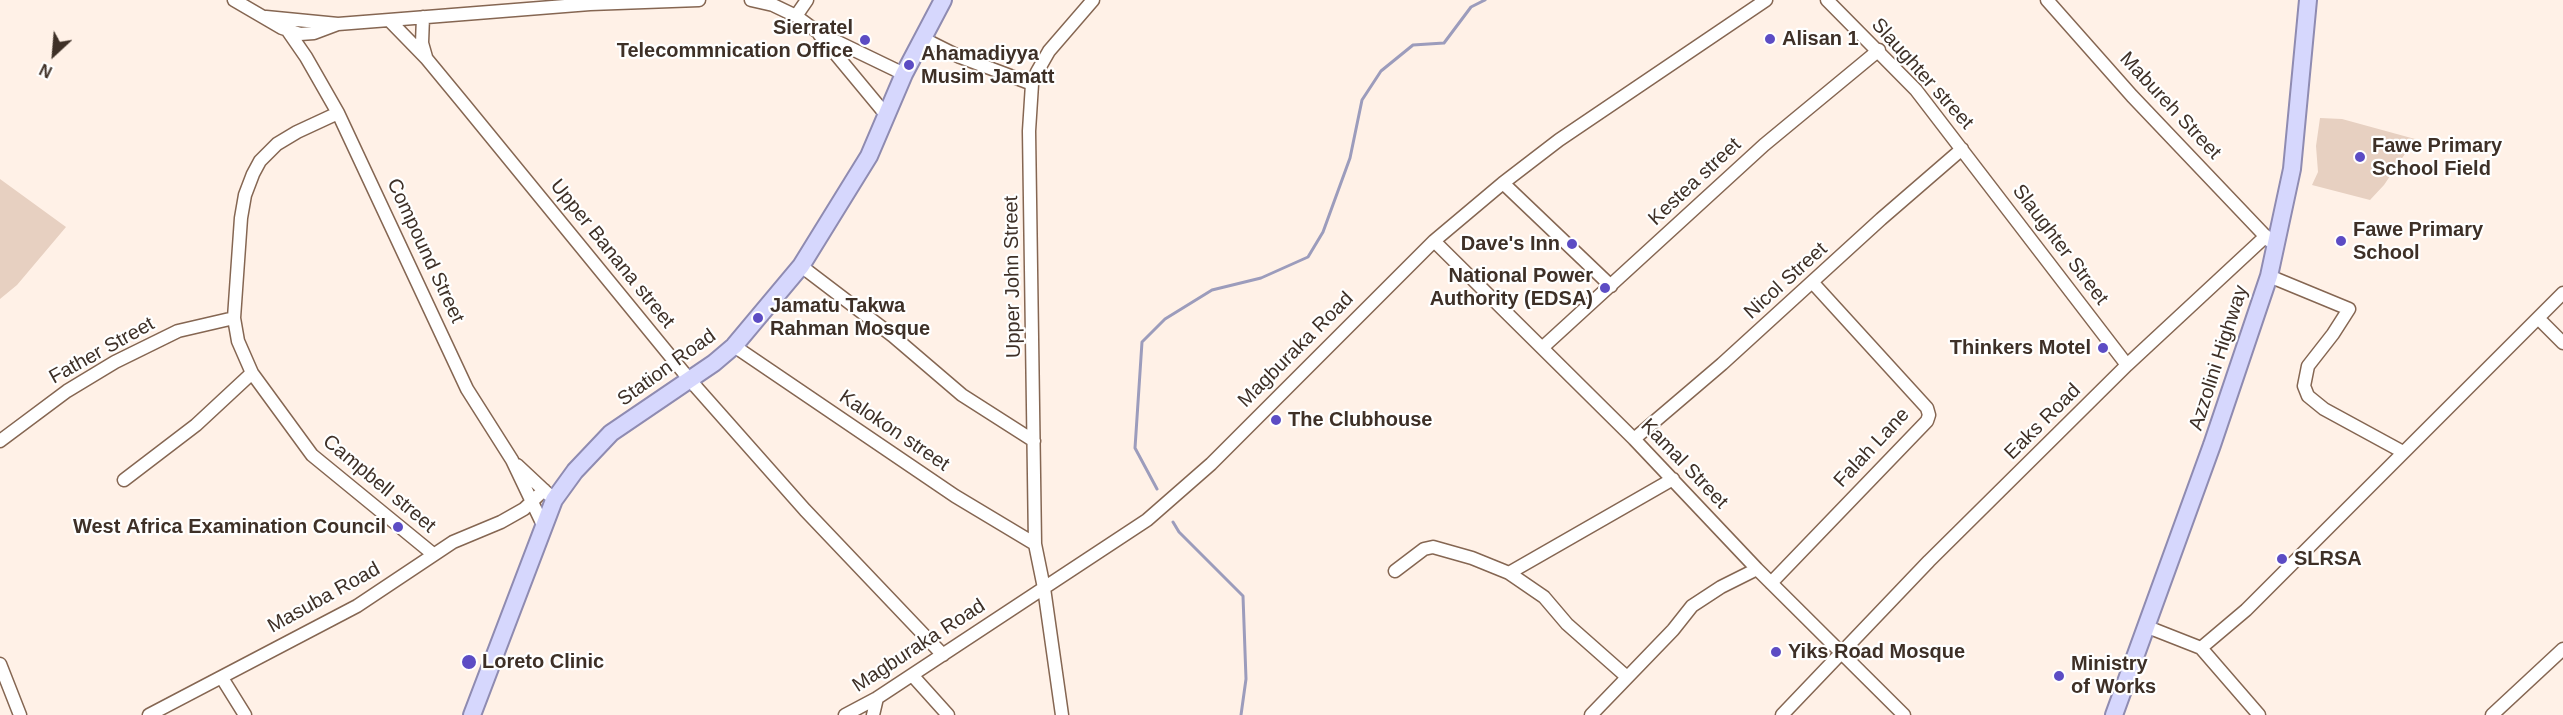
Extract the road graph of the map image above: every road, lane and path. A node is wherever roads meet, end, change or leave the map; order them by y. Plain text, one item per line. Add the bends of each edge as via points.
1 (234, 0) edge
2 (258, 0) edge
3 (699, 0) edge
4 (751, 0) edge
5 (807, 0) edge
6 (943, 0) edge
7 (1093, 0) edge
8 (1766, 0) edge
9 (1827, 0) edge
10 (2047, 0) edge
11 (2308, 0) edge
12 (590, 2) edge
13 (258, 15) junction
14 (796, 16) junction
15 (423, 17) junction
16 (389, 20) junction
17 (315, 27) junction
18 (288, 31) junction
19 (819, 33) junction
20 (922, 38) junction
21 (1878, 50) junction
22 (306, 57) junction
23 (426, 58) junction
24 (904, 74) junction
25 (1032, 84) junction
26 (338, 113) junction
27 (886, 116) junction
28 (1962, 149) junction
29 (1503, 183) junction
30 (1434, 241) junction
31 (2271, 242) junction
32 (801, 266) junction
33 (2269, 276) junction
34 (1812, 283) junction
35 (1611, 286) junction
36 (2563, 293) edge
37 (234, 318) junction
38 (2538, 318) junction
39 (2563, 343) edge
40 (734, 346) junction
41 (1542, 348) junction
42 (2127, 365) junction
43 (252, 373) junction
44 (690, 379) junction
45 (1634, 439) junction
46 (0, 441) edge
47 (1034, 441) junction
48 (2403, 452) junction
49 (512, 460) junction
50 (1672, 479) junction
51 (124, 480) dead end
52 (549, 495) junction
53 (531, 503) junction
54 (543, 525) junction
55 (1035, 544) junction
56 (433, 554) junction
57 (1757, 569) junction
58 (1395, 572) dead end
59 (1509, 573) junction
60 (1771, 583) junction
61 (1044, 588) junction
62 (2145, 626) junction
63 (2201, 648) junction
64 (1842, 653) junction
65 (943, 655) junction
66 (2561, 656) edge
67 (0, 664) edge
68 (912, 675) junction
69 (1627, 677) junction
70 (222, 678) junction
71 (877, 698) junction
72 (20, 715) edge
73 (149, 715) edge
74 (245, 715) edge
75 (472, 715) edge
76 (845, 715) edge
77 (873, 715) edge
78 (948, 715) edge
79 (1062, 715) edge
80 (1591, 715) edge
81 (1782, 715) edge
82 (1904, 715) edge
83 (2114, 715) edge
84 (2259, 715) edge
85 (2492, 715) edge

1 - 13 street
2 - 13 street
3 - 12 street
4 - 14 street
5 - 14 street
6 - 20 main road, Station Road
7 - 25 street via 1049,51
8 - 29 street, Magburaka Road
9 - 21 street, Slaughter street
10 - 31 street, Mabureh Street
11 - 31 main road, Azzolini Highway via 2294,148
12 - 15 street
13 - 17 street
13 - 18 street
14 - 19 street
15 - 16 street
15 - 23 street
16 - 17 street
16 - 23 street, Upper Banana street
17 - 18 street via 300,34
17 - 22 street
18 - 22 street, Compound Street
19 - 24 street
19 - 27 street
20 - 24 main road, Station Road
20 - 25 street
21 - 28 street, Slaughter street via 1916,90
21 - 35 street, Kestea street via 1764,145
22 - 26 street, Compound Street
23 - 44 street, Upper Banana street
24 - 27 main road, Station Road
25 - 47 street, Upper John Street via 1029,131
26 - 37 street, Campbell street via 277,144 253,174 241,218
26 - 49 street, Compound Street via 467,389
27 - 32 main road, Station Road via 869,156
28 - 34 street, Nicol Street
28 - 42 street, Slaughter Street
29 - 30 street, Magburaka Road
29 - 35 street
30 - 41 street, Kamal Street
30 - 61 street, Magburaka Road via 1176,496 1147,520
31 - 33 main road, Azzolini Highway
31 - 42 street, Eaks Road
32 - 40 main road, Station Road
32 - 47 street via 962,395
33 - 48 street via 2349,309 2308,366 2304,386 2308,396 2324,409
33 - 62 main road, Azzolini Highway via 2212,446
34 - 45 street, Nicol Street
34 - 60 street, Falah Lane via 1927,408 1929,415
35 - 41 street, Kestea street
36 - 38 street
37 - 43 street, Campbell street via 238,341
37 - 46 street, Father Street via 178,331 115,362 67,391
38 - 39 street
38 - 48 street
40 - 44 main road, Station Road
40 - 55 street, Kalokon street via 955,496
41 - 45 street, Kamal Street
42 - 64 street, Eaks Road
43 - 51 street via 196,425
43 - 56 street, Campbell street via 312,455
44 - 52 main road, Station Road via 611,433
44 - 65 street, Upper Banana street via 805,510
45 - 50 street, Kamal Street
47 - 55 street, Upper John Street
48 - 63 street via 2246,610
49 - 52 street, Compound Street
49 - 53 street, Compound Street
50 - 57 street, Kamal Street
50 - 59 street
52 - 53 street, Masuba Road
52 - 54 main road, Station Road
53 - 54 street, Compound Street
53 - 56 street, Masuba Road via 501,522
54 - 75 main road, Station Road
55 - 61 street, Upper John Street
56 - 70 street, Masuba Road via 357,606
57 - 60 street, Kamal Street
57 - 69 street via 1692,606
58 - 59 street via 1424,549 1433,547
59 - 69 street via 1544,597 1567,624
60 - 64 street, Kamal Street
61 - 65 street, Magburaka Road
61 - 79 street, Upper John Street
62 - 63 street
62 - 83 main road, Azzolini Highway
63 - 84 street
64 - 81 street, Eaks Road
64 - 82 street, Kamal Street
65 - 68 street, Magburaka Road
66 - 85 street
67 - 72 street
68 - 71 street, Magburaka Road
68 - 78 street
69 - 80 street
70 - 73 street, Masuba Road
70 - 74 street
71 - 76 street, Magburaka Road
71 - 77 street

